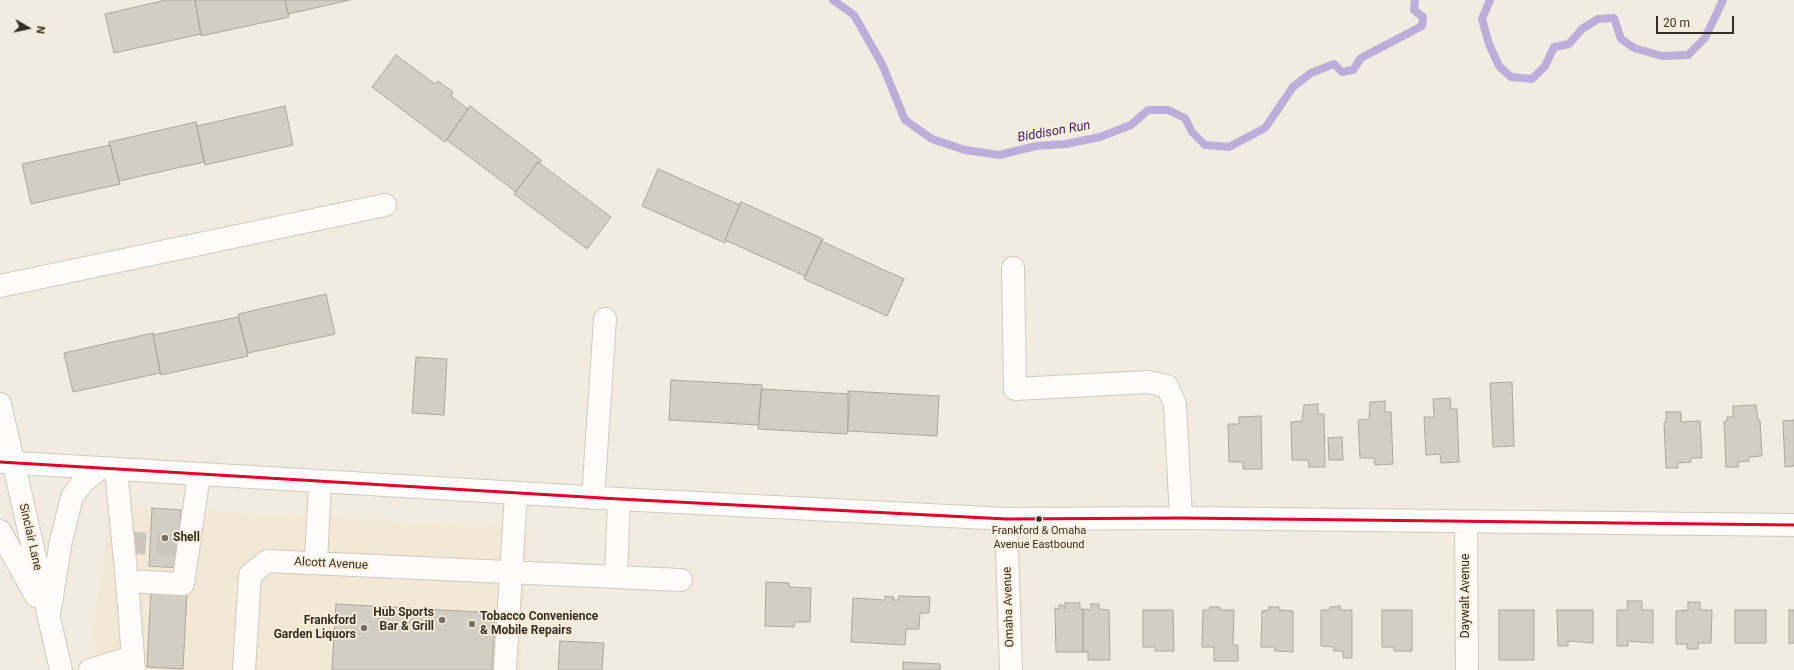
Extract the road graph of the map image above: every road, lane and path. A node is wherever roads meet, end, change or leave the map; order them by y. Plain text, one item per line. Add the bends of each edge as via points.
1 (385, 205) dead end
2 (1013, 268) dead end
3 (0, 286) edge
4 (605, 319) dead end
5 (0, 404) edge
6 (7, 463) edge
7 (108, 470) junction
8 (199, 475) junction
9 (320, 482) junction
10 (516, 493) junction
11 (593, 498) junction
12 (619, 500) junction
13 (1181, 518) junction
14 (1006, 519) junction
15 (1466, 522) junction
16 (1794, 526) edge
17 (0, 531) edge
18 (316, 563) junction
19 (511, 572) junction
20 (616, 577) junction
21 (681, 580) dead end
22 (127, 581) junction
23 (48, 618) junction
24 (133, 663) edge
25 (61, 670) edge
26 (90, 670) edge
27 (244, 670) edge
28 (505, 670) edge
29 (1012, 670) edge
30 (1467, 670) edge

1 - 3 street
2 - 13 street via 1015,389 1148,382 1167,386 1175,404
4 - 11 street
5 - 6 street, Sinclair Lane
6 - 7 street
6 - 23 street, Sinclair Lane
7 - 8 street
7 - 22 street
7 - 23 street via 83,482 72,497 61,541
8 - 9 street
8 - 22 street via 184,584
9 - 10 street
9 - 18 street
10 - 11 street
10 - 19 street
11 - 12 street
12 - 14 street
12 - 20 street
13 - 14 street
13 - 15 street
14 - 29 street, Omaha Avenue
15 - 16 street
15 - 30 street, Daywalt Avenue
17 - 23 street
18 - 19 street, Alcott Avenue
18 - 27 street, Alcott Avenue via 267,561 250,575
19 - 20 street, Alcott Avenue
19 - 28 street
20 - 21 street, Alcott Avenue
22 - 24 street
23 - 25 street, Sinclair Lane
24 - 26 street

